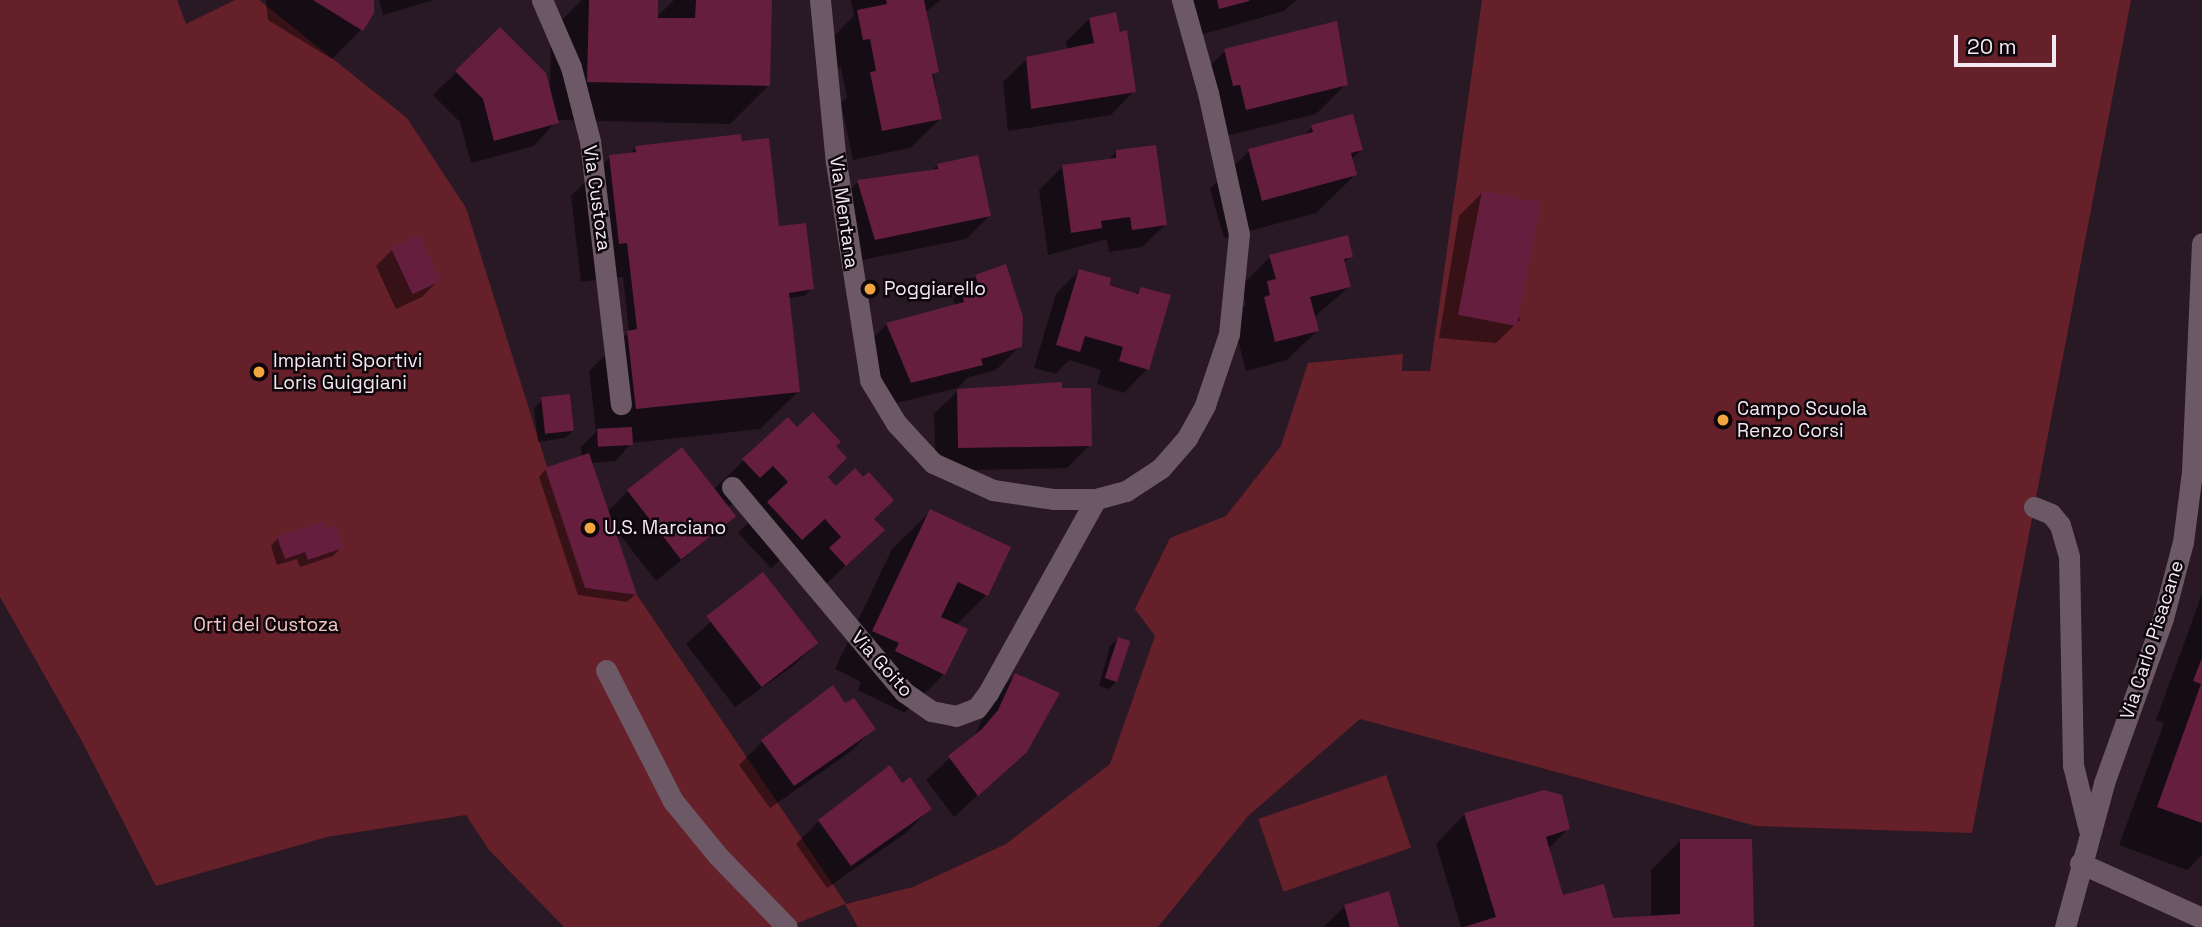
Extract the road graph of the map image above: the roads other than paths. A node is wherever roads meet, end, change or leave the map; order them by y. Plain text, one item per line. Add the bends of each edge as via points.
1 (542, 0) edge
2 (820, 0) edge
3 (1182, 0) edge
4 (2202, 243) edge
5 (621, 404) dead end
6 (732, 487) dead end
7 (1096, 499) junction
8 (2034, 508) dead end
9 (606, 670) dead end
10 (2090, 830) junction
11 (2081, 863) junction
12 (2202, 918) edge
13 (787, 927) edge
14 (2065, 927) edge

1 - 5 street, Via Custoza via 571,67 590,141
2 - 7 street, Via Mentana via 836,162 865,364 881,401 913,444 959,477 1025,497
3 - 7 street, Via Mentana via 1234,198 1239,234 1236,303 1205,405 1187,438 1146,480
4 - 10 street, Via Carlo Pisacane via 2192,472 2183,542 2163,618
6 - 7 street, Via Goito via 904,692 931,711 956,716 977,708 988,693 1080,536
8 - 10 street via 2056,519 2067,545 2073,765
9 - 13 street via 673,801 718,856
10 - 11 street, Via Carlo Pisacane
11 - 12 street
11 - 14 street, Via Carlo Pisacane

